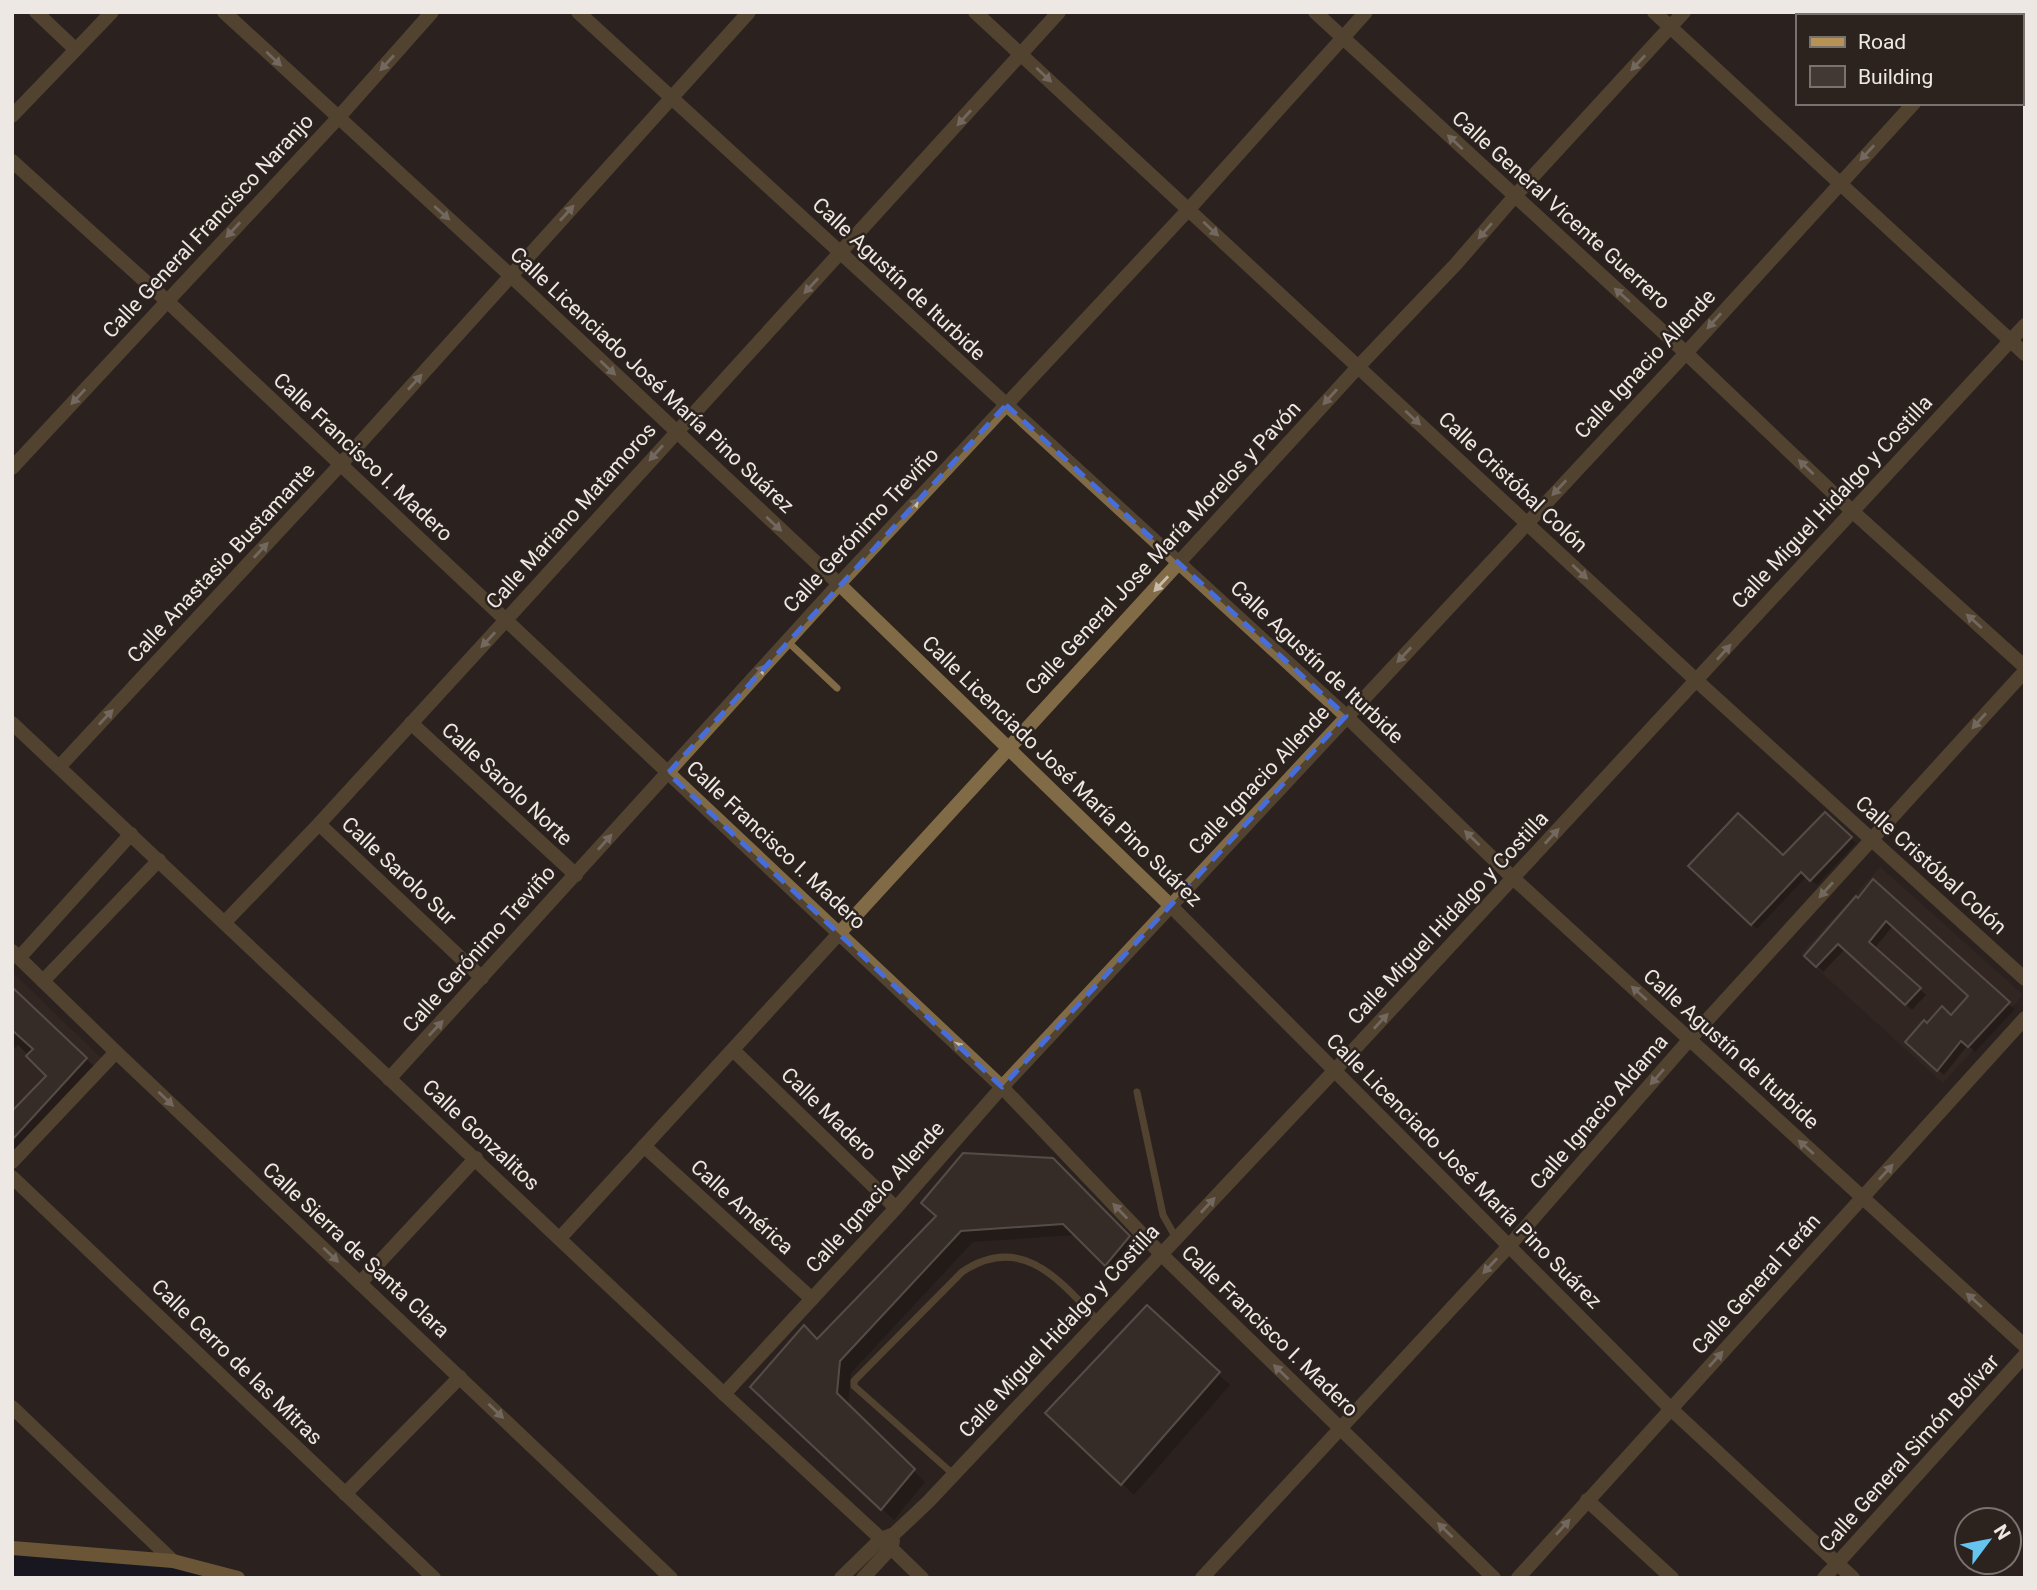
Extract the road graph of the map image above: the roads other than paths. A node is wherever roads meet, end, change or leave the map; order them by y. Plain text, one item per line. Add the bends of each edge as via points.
1 (36, 12) edge
2 (112, 12) edge
3 (225, 12) edge
4 (432, 12) edge
5 (578, 12) edge
6 (749, 12) edge
7 (975, 12) edge
8 (1059, 12) edge
9 (1315, 12) edge
10 (1366, 12) edge
11 (1654, 12) edge
12 (1684, 12) edge
13 (1671, 27) junction
14 (1343, 38) junction
15 (75, 49) junction
16 (1021, 54) junction
17 (670, 97) junction
18 (1912, 105) edge
19 (12, 116) edge
20 (338, 118) junction
21 (12, 161) edge
22 (1840, 183) junction
23 (1514, 197) junction
24 (1189, 209) junction
25 (840, 254) junction
26 (511, 276) junction
27 (167, 301) junction
28 (2025, 325) edge
29 (2010, 341) junction
30 (1686, 353) junction
31 (2025, 354) edge
32 (1357, 367) junction
33 (1006, 405) junction
34 (676, 432) junction
35 (341, 464) junction
36 (12, 468) edge
37 (1851, 510) junction
38 (1527, 523) junction
39 (1180, 563) junction
40 (839, 584) junction
41 (505, 621) junction
42 (787, 642) junction
43 (2025, 669) edge
44 (1698, 681) junction
45 (837, 688) dead end
46 (1346, 716) junction
47 (12, 723) edge
48 (411, 723) junction
49 (1008, 748) junction
50 (60, 766) junction
51 (668, 772) junction
52 (319, 824) junction
53 (131, 834) junction
54 (1872, 839) junction
55 (159, 860) junction
56 (576, 875) junction
57 (1513, 878) junction
58 (1171, 906) junction
59 (225, 922) junction
60 (838, 933) junction
61 (16, 955) edge
62 (482, 978) junction
63 (2025, 979) edge
64 (43, 981) junction
65 (2025, 1018) edge
66 (1689, 1040) junction
67 (733, 1050) junction
68 (116, 1052) junction
69 (1335, 1070) junction
70 (389, 1079) junction
71 (1002, 1087) junction
72 (1137, 1092) dead end
73 (644, 1146) junction
74 (476, 1158) junction
75 (12, 1162) edge
76 (12, 1177) edge
77 (1862, 1198) junction
78 (896, 1208) junction
79 (560, 1238) junction
80 (1176, 1239) junction
81 (1508, 1246) junction
82 (1161, 1254) junction
83 (360, 1283) junction
84 (812, 1299) junction
85 (1098, 1321) junction
86 (2025, 1346) edge
87 (2025, 1355) edge
88 (460, 1377) junction
89 (723, 1394) junction
90 (12, 1407) edge
91 (1671, 1409) junction
92 (1339, 1428) junction
93 (953, 1474) junction
94 (345, 1494) junction
95 (1587, 1500) junction
96 (889, 1540) junction
97 (12, 1548) edge
98 (173, 1561) junction
99 (1838, 1563) junction
100 (238, 1578) edge
101 (434, 1578) edge
102 (671, 1578) edge
103 (841, 1578) edge
104 (863, 1578) edge
105 (922, 1578) edge
106 (1202, 1578) edge
107 (1494, 1578) edge
108 (1518, 1578) edge
109 (1672, 1578) edge
110 (1824, 1578) edge
111 (1853, 1578) edge

1 - 15 street
2 - 15 street
3 -> 20 street, Calle Licenciado José María Pino Suárez
4 -> 20 street, Calle General Francisco Naranjo
5 - 17 street, Calle Agustín de Iturbide
6 - 17 street, Calle Anastasio Bustamante
7 - 16 street, Calle Cristóbal Colón
8 - 16 street, Calle Mariano Matamoros
9 - 14 street, Calle General Vicente Guerrero
10 - 14 street, Calle Gerónimo Treviño
11 - 13 street
12 - 13 street, Calle General Jose María Morelos y Pavón
13 - 22 street
13 -> 23 street, Calle General Jose María Morelos y Pavón
23 -> 14 street, Calle General Vicente Guerrero
14 - 24 street, Calle Gerónimo Treviño
15 - 19 street
16 -> 24 street, Calle Cristóbal Colón
16 -> 25 street, Calle Mariano Matamoros
17 - 25 street, Calle Agustín de Iturbide
26 -> 17 street, Calle Anastasio Bustamante
18 -> 22 street, Calle Ignacio Allende
20 -> 26 street, Calle Licenciado José María Pino Suárez
20 -> 27 street, Calle General Francisco Naranjo
21 - 27 street, Calle Francisco I. Madero
22 - 29 street
22 -> 30 street, Calle Ignacio Allende
30 -> 23 street, Calle General Vicente Guerrero
23 -> 32 street, Calle General Jose María Morelos y Pavón
24 -> 32 street, Calle Cristóbal Colón
24 - 33 street, Calle Gerónimo Treviño
25 - 33 street, Calle Agustín de Iturbide
25 -> 34 street, Calle Mariano Matamoros
26 -> 34 street, Calle Licenciado José María Pino Suárez
35 -> 26 street, Calle Anastasio Bustamante
27 - 35 street, Calle Francisco I. Madero
27 -> 36 street, Calle General Francisco Naranjo
28 - 29 street, Calle Miguel Hidalgo y Costilla
29 - 31 street
29 - 37 street, Calle Miguel Hidalgo y Costilla
37 -> 30 street, Calle General Vicente Guerrero
30 -> 38 street, Calle Ignacio Allende
32 -> 38 street, Calle Cristóbal Colón
32 -> 39 street, Calle General Jose María Morelos y Pavón
33 - 39 street, Calle Agustín de Iturbide
40 -> 33 street, Calle Gerónimo Treviño
34 -> 40 street, Calle Licenciado José María Pino Suárez
34 -> 41 street, Calle Mariano Matamoros
35 - 41 street, Calle Francisco I. Madero
50 -> 35 street, Calle Anastasio Bustamante
43 -> 37 street, Calle General Vicente Guerrero
44 -> 37 street, Calle Miguel Hidalgo y Costilla
38 -> 44 street, Calle Cristóbal Colón
38 -> 46 street, Calle Ignacio Allende
39 - 46 street, Calle Agustín de Iturbide
39 -> 49 street, Calle General Jose María Morelos y Pavón
40 - 42 street, Calle Gerónimo Treviño
40 - 49 street, Calle Licenciado José María Pino Suárez
41 -> 48 street, Calle Mariano Matamoros
41 - 51 street, Calle Francisco I. Madero
42 - 45 lane
51 -> 42 street, Calle Gerónimo Treviño
43 -> 54 street, Calle Ignacio Aldama
44 - 54 street, Calle Cristóbal Colón
57 -> 44 street, Calle Miguel Hidalgo y Costilla
57 -> 46 street, Calle Agustín de Iturbide
46 - 58 street, Calle Ignacio Allende
47 - 50 street, Calle Gonzalitos
48 - 52 street, Calle Mariano Matamoros
48 - 56 street, Calle Sarolo Norte
49 - 58 street, Calle Licenciado José María Pino Suárez
49 - 60 street, Calle General Jose María Morelos y Pavón
50 - 53 street, Calle Gonzalitos
56 -> 51 street, Calle Gerónimo Treviño
51 - 60 street, Calle Francisco I. Madero
52 - 59 street, Calle Mariano Matamoros
52 - 62 street, Calle Sarolo Sur
53 - 55 street, Calle Gonzalitos
53 - 61 street
54 - 63 street, Calle Cristóbal Colón
54 -> 66 street, Calle Ignacio Aldama
55 - 59 street, Calle Gonzalitos
55 - 64 street
56 - 62 street, Calle Gerónimo Treviño
66 -> 57 street, Calle Agustín de Iturbide
69 -> 57 street, Calle Miguel Hidalgo y Costilla
58 - 69 street, Calle Licenciado José María Pino Suárez
58 - 71 street, Calle Ignacio Allende
59 - 70 street, Calle Gonzalitos
60 - 67 street, Calle General Jose María Morelos y Pavón
71 -> 60 street, Calle Francisco I. Madero
61 - 64 street, Calle Sierra de Santa Clara
70 -> 62 street, Calle Gerónimo Treviño
64 - 68 street, Calle Sierra de Santa Clara
77 -> 65 street, Calle General Terán
77 -> 66 street, Calle Agustín de Iturbide
66 -> 81 street, Calle Ignacio Aldama
67 - 73 street, Calle General Jose María Morelos y Pavón
67 - 78 street, Calle Madero
68 - 75 street
68 -> 83 street, Calle Sierra de Santa Clara
80 -> 69 street, Calle Miguel Hidalgo y Costilla
69 - 81 street, Calle Licenciado José María Pino Suárez
70 - 74 street, Calle Gonzalitos
71 - 78 street, Calle Ignacio Allende
82 -> 71 street, Calle Francisco I. Madero
72 - 80 lane via 1163,1215
73 - 79 street, Calle General Jose María Morelos y Pavón
73 - 84 street, Calle América
74 - 79 street, Calle Gonzalitos
74 - 83 street
76 - 94 street, Calle Cerro de las Mitras
86 -> 77 street, Calle Agustín de Iturbide
91 -> 77 street, Calle General Terán
78 - 84 street, Calle Ignacio Allende
79 - 89 street, Calle Gonzalitos
80 - 82 street, Calle Miguel Hidalgo y Costilla
81 - 91 street, Calle Licenciado José María Pino Suárez
81 -> 92 street, Calle Ignacio Aldama
82 - 85 street, Calle Miguel Hidalgo y Costilla
92 -> 82 street, Calle Francisco I. Madero
83 - 88 street, Calle Sierra de Santa Clara
84 - 89 street, Calle Ignacio Allende
85 - 93 street, Calle Miguel Hidalgo y Costilla
85 - 93 lane via 1066,1287 1033,1262 1009,1257 983,1260 962,1272 854,1381 854,1386
87 - 99 street, Calle General Simón Bolívar
88 - 94 street
88 -> 102 street, Calle Sierra de Santa Clara
89 - 96 street, Calle Gonzalitos
90 - 98 street
91 - 95 street, Calle General Terán
91 - 99 street, Calle Licenciado José María Pino Suárez
92 - 106 street, Calle Ignacio Aldama
107 -> 92 street, Calle Francisco I. Madero
93 - 96 street, Calle Miguel Hidalgo y Costilla
94 - 101 street, Calle Cerro de las Mitras
108 -> 95 street, Calle General Terán
95 - 109 street
96 - 103 street
96 - 104 street
96 - 105 street, Calle Gonzalitos
97 - 98 main road
98 - 100 main road
99 - 110 street, Calle General Simón Bolívar
99 - 111 street, Calle Licenciado José María Pino Suárez

